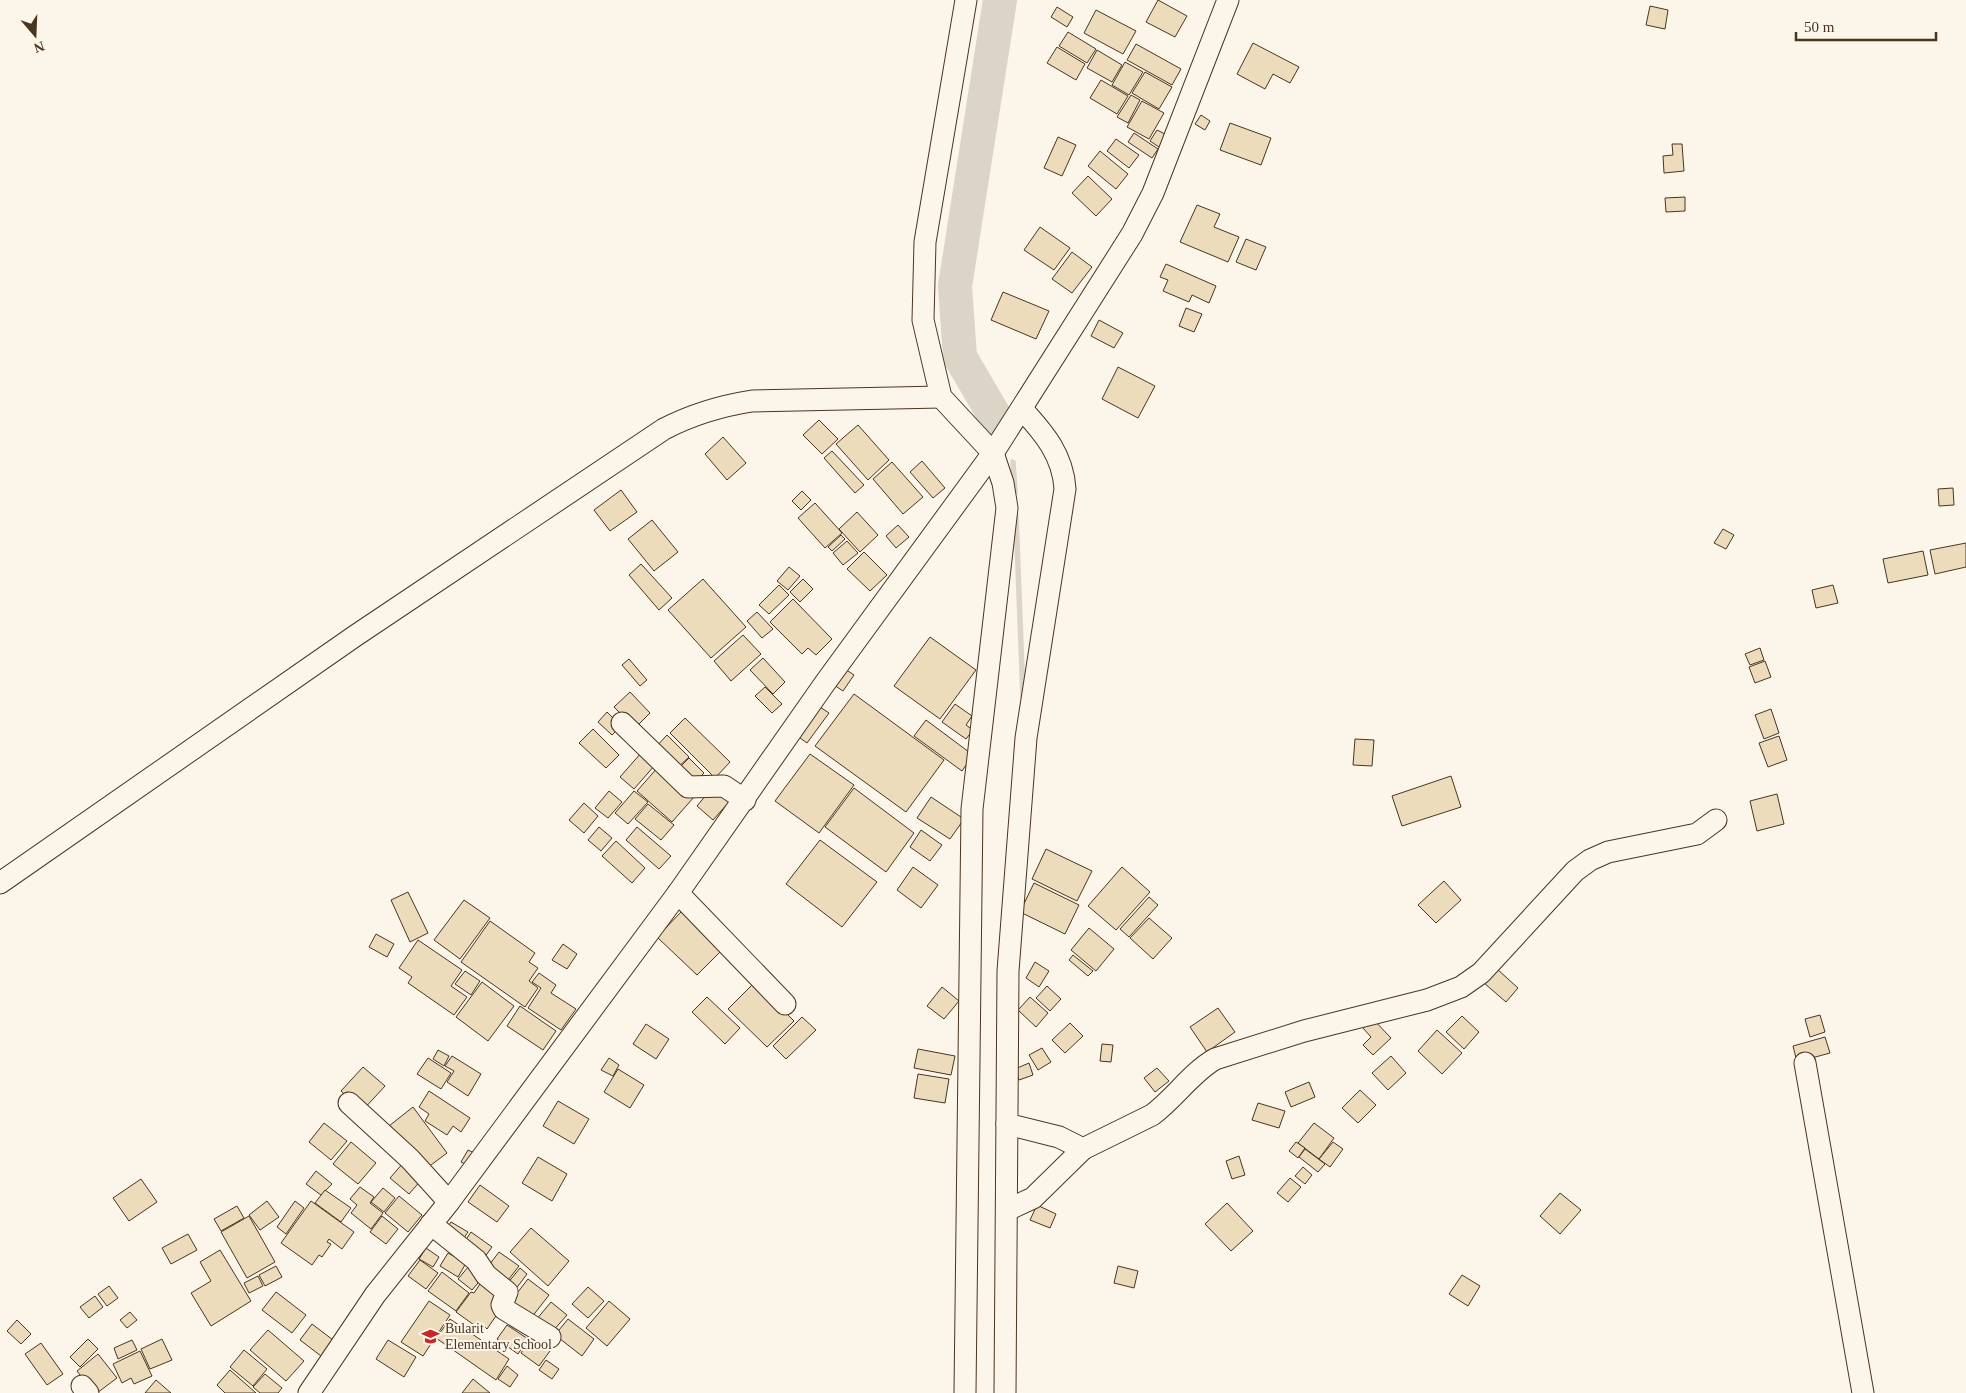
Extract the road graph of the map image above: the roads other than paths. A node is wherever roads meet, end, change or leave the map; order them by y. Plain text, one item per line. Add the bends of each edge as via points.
1 (966, 0) edge
2 (1228, 0) edge
3 (941, 397) junction
4 (1022, 409) junction
5 (993, 453) junction
6 (622, 723) dead end
7 (746, 800) junction
8 (1716, 820) dead end
9 (0, 883) edge
10 (678, 893) junction
11 (785, 1004) dead end
12 (1805, 1063) dead end
13 (349, 1103) dead end
14 (1007, 1124) junction
15 (1083, 1149) junction
16 (449, 1202) junction
17 (1007, 1210) junction
18 (431, 1224) junction
19 (550, 1337) dead end
20 (309, 1393) edge
21 (965, 1393) edge
22 (1005, 1393) edge
23 (1863, 1393) edge

1 - 3 street via 929,215 923,270 923,320
2 - 4 street via 1145,209 1103,283
3 - 5 street
3 - 9 street via 752,401 684,418 355,636
4 - 5 street
4 - 14 street via 1054,448 1065,489 1026,738 1008,971
5 - 7 street via 825,683
5 - 21 street via 1007,508 972,809
6 - 7 street via 688,787 724,786
7 - 10 street
8 - 15 street via 1697,834 1608,852 1590,860 1575,871 1481,973 1461,987 1427,1000 1304,1031 1215,1059 1152,1115
10 - 11 street
10 - 16 street
12 - 23 street
13 - 16 street via 410,1158
14 - 15 street via 1059,1137
14 - 17 street
15 - 17 street via 1033,1198
16 - 18 street
17 - 22 street
18 - 19 street via 476,1260 486,1274 503,1287 507,1292 502,1305 504,1309
18 - 20 street via 376,1295

